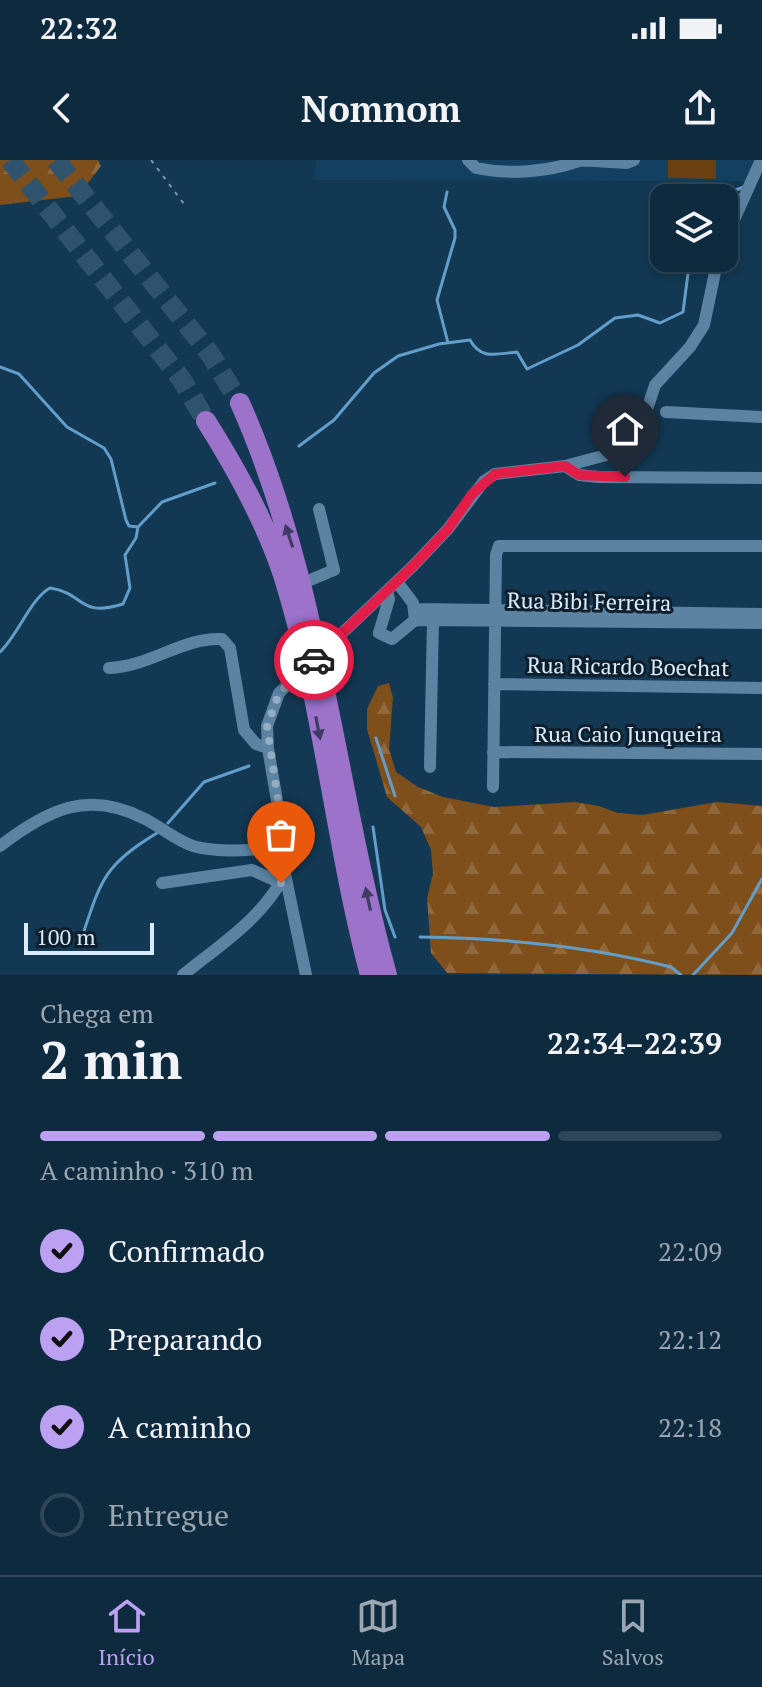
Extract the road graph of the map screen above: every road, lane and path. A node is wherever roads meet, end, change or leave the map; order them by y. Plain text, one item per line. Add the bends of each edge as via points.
1 (151, 160) edge
2 (468, 160) edge
3 (634, 160) edge
4 (578, 161) edge
5 (756, 161) edge
6 (184, 204) dead end
7 (738, 207) edge
8 (715, 272) edge
9 (240, 403) tunnel mouth
10 (666, 412) dead end
11 (762, 417) edge
12 (206, 421) tunnel mouth
13 (565, 466) junction
14 (268, 469) junction
15 (762, 478) edge
16 (241, 480) junction
17 (319, 509) dead end
18 (762, 546) edge
19 (397, 582) junction
20 (303, 583) junction
21 (387, 592) junction
22 (762, 614) edge
23 (415, 615) junction
24 (495, 615) junction
25 (682, 617) junction
26 (433, 620) junction
27 (762, 623) edge
28 (109, 668) dead end
29 (494, 684) junction
30 (762, 688) edge
31 (268, 748) junction
32 (493, 752) junction
33 (762, 754) edge
34 (430, 767) dead end
35 (493, 787) dead end
36 (0, 846) edge
37 (285, 848) junction
38 (283, 878) junction
39 (162, 883) dead end
40 (183, 975) edge
41 (306, 975) edge
42 (370, 975) edge
43 (387, 975) edge

1 - 6 path
2 - 4 street via 476,168 499,171 540,170
3 - 4 street
5 - 7 street
8 - 13 street via 704,325 655,385 638,437 610,454
9 - 14 highway
10 - 11 street
12 - 16 highway
13 - 15 street via 579,475 598,477
13 - 19 street via 516,469 484,481 448,529
14 - 16 street
20 -> 14 highway
16 -> 42 highway via 270,541 294,613
17 - 20 street via 334,570
18 - 24 street via 499,546
19 - 21 street
19 - 23 street
43 -> 20 highway
21 - 23 street via 379,633 392,639
21 - 31 street via 286,686 270,710
22 - 25 street, Rua Bibi Ferreira
23 - 24 street, Rua Bibi Ferreira
23 - 26 street, Rua Bibi Ferreira
24 - 25 street, Rua Bibi Ferreira
24 - 26 street, Rua Bibi Ferreira
24 - 29 street
25 - 27 street, Rua Bibi Ferreira
26 - 34 street
28 - 31 street via 138,664 202,640 222,639 230,648 244,730
29 - 30 street, Rua Ricardo Boechat
29 - 32 street
31 - 37 street
32 - 33 street, Rua Caio Junqueira
32 - 35 street
36 - 37 street via 44,816 94,803 142,817 192,846
37 - 38 street
38 - 39 street via 252,870
38 - 40 street via 251,920
38 - 41 street

